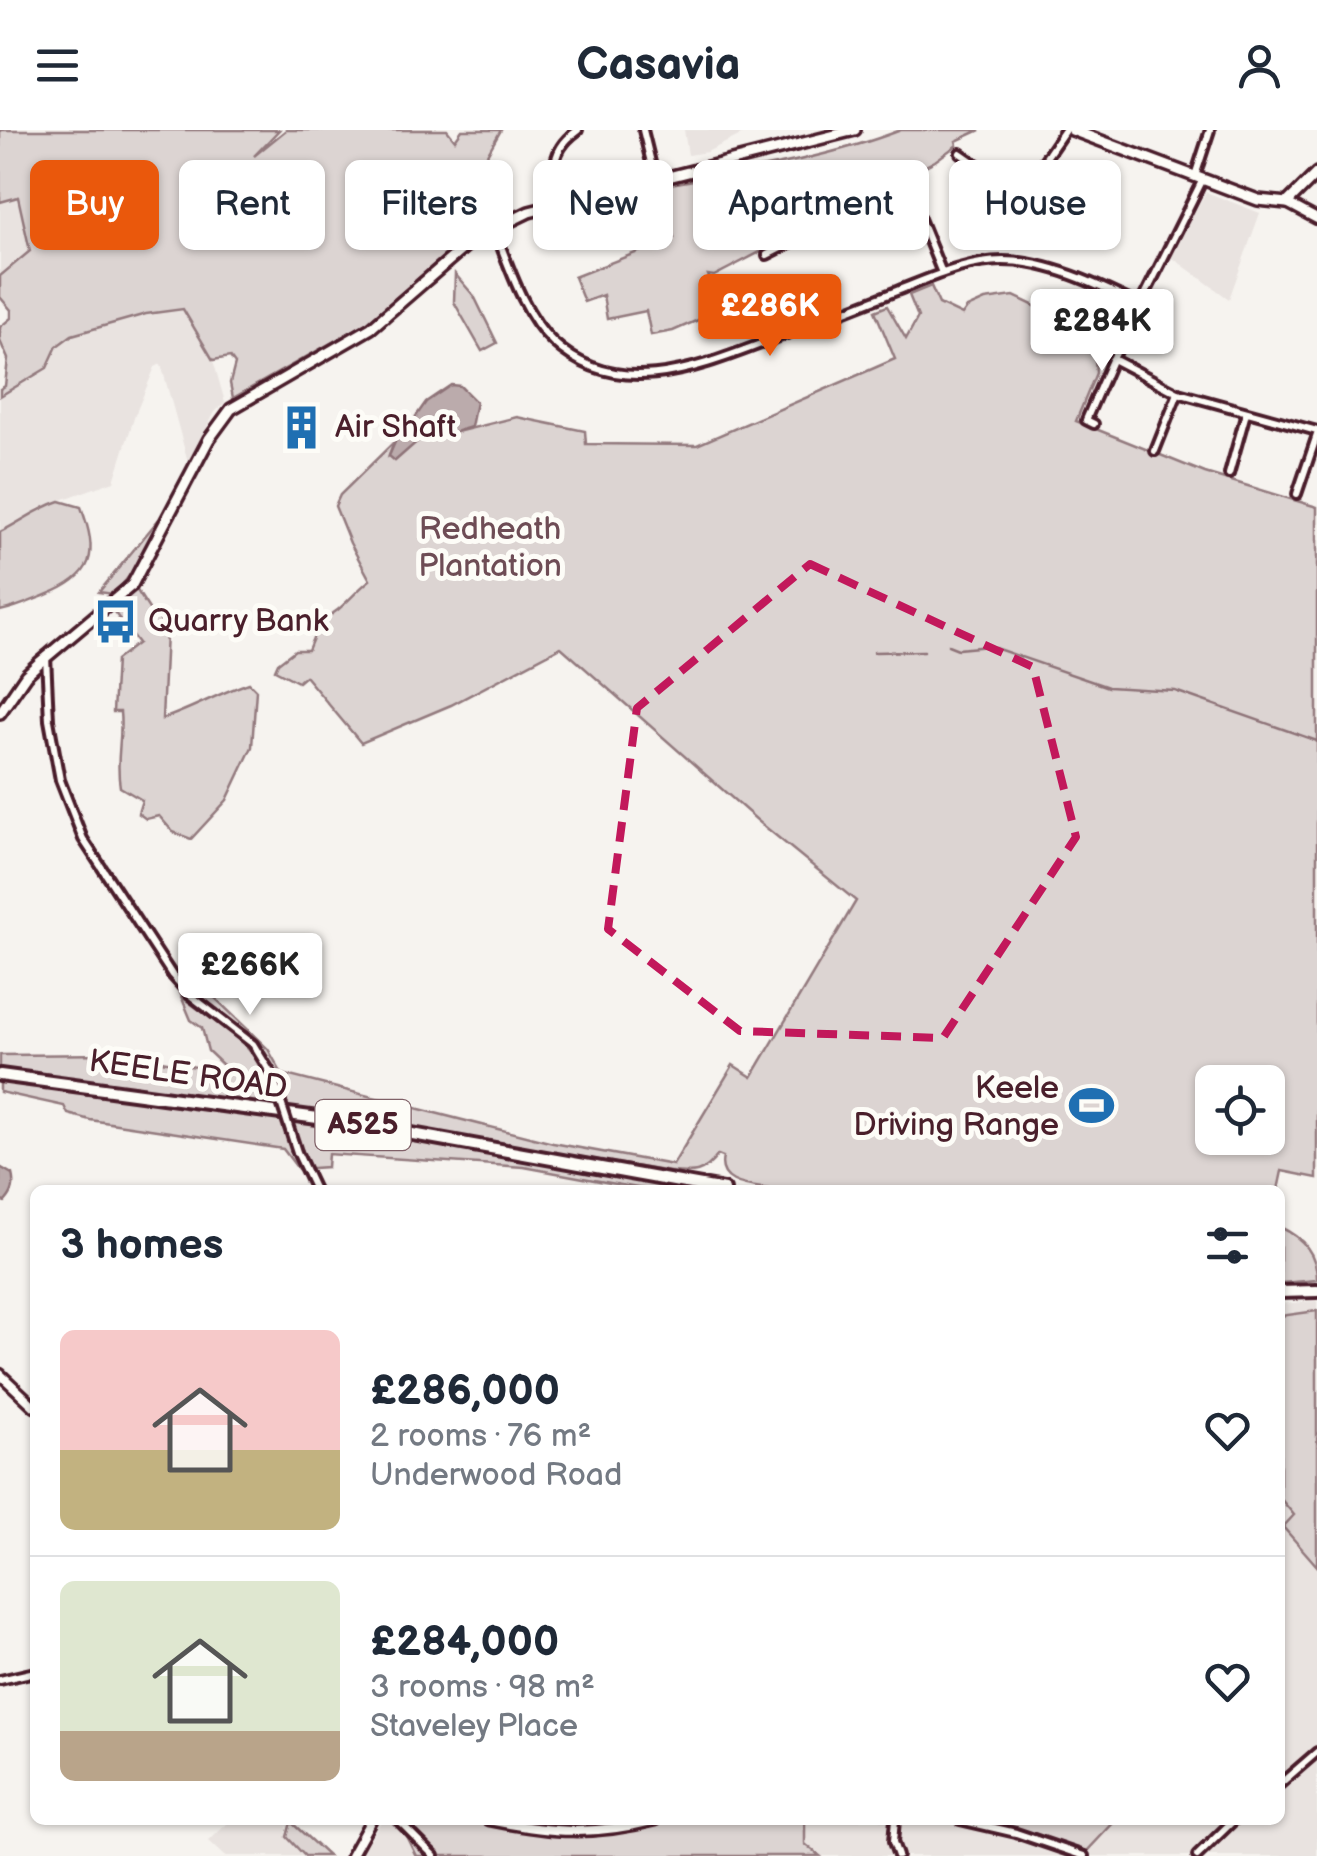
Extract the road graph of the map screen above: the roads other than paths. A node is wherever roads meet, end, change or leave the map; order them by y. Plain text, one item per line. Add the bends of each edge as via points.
1 (578, 130) edge
2 (643, 130) edge
3 (855, 130) edge
4 (1065, 130) edge
5 (1072, 130) edge
6 (1210, 130) edge
7 (960, 153) dead end
8 (555, 160) edge
9 (650, 160) edge
10 (970, 160) edge
11 (1044, 160) edge
12 (1317, 173) edge
13 (673, 175) edge
14 (1198, 180) junction
15 (1287, 204) junction
16 (1317, 218) edge
17 (459, 250) edge
18 (502, 250) edge
19 (767, 255) dead end
20 (1065, 264) dead end
21 (942, 273) junction
22 (1062, 273) junction
23 (1139, 305) junction
24 (1112, 360) junction
25 (1178, 393) junction
26 (1246, 414) junction
27 (1094, 424) dead end
28 (1317, 433) edge
29 (1155, 451) dead end
30 (1229, 474) dead end
31 (1297, 494) dead end
32 (46, 656) junction
33 (0, 713) edge
34 (0, 1074) edge
35 (313, 1185) edge
36 (698, 1185) edge
37 (1317, 1291) edge
38 (1285, 1292) edge
39 (0, 1374) edge
40 (30, 1402) edge
41 (30, 1673) edge
42 (0, 1680) edge
43 (1317, 1752) edge
44 (1285, 1780) edge
45 (368, 1825) edge
46 (403, 1825) edge
47 (520, 1825) edge
48 (636, 1825) edge
49 (894, 1825) edge
50 (982, 1825) edge
51 (1229, 1825) edge
52 (351, 1856) edge
53 (434, 1856) edge
54 (898, 1856) edge
55 (1084, 1856) edge
56 (1197, 1856) edge

1 - 8 street
2 - 9 street
3 - 13 main road
4 - 11 street
5 - 14 main road
6 - 14 street
7 - 10 street
12 - 15 main road
14 - 15 main road
14 - 23 street
15 - 16 street
17 - 32 main road via 371,328 231,409 132,585
18 - 21 street via 550,340 601,370 634,376 707,364
19 - 21 street via 892,194 916,209
20 - 22 street
21 - 22 street via 999,260
22 - 23 street
23 - 24 street
24 - 25 street
24 - 27 street via 1086,420
25 - 26 street
25 - 29 street
26 - 28 street
26 - 30 street
28 - 31 street
32 - 33 main road
32 - 35 street, bridge via 60,780 83,839 172,974 253,1044 272,1075
34 - 36 main road, KEELE ROAD / A525 via 340,1121
37 - 38 main road
39 - 40 street
41 - 42 street
43 - 44 street
45 - 52 street
46 - 53 street
47 - 48 street via 612,1831
49 - 54 street
50 - 55 street
51 - 56 street

